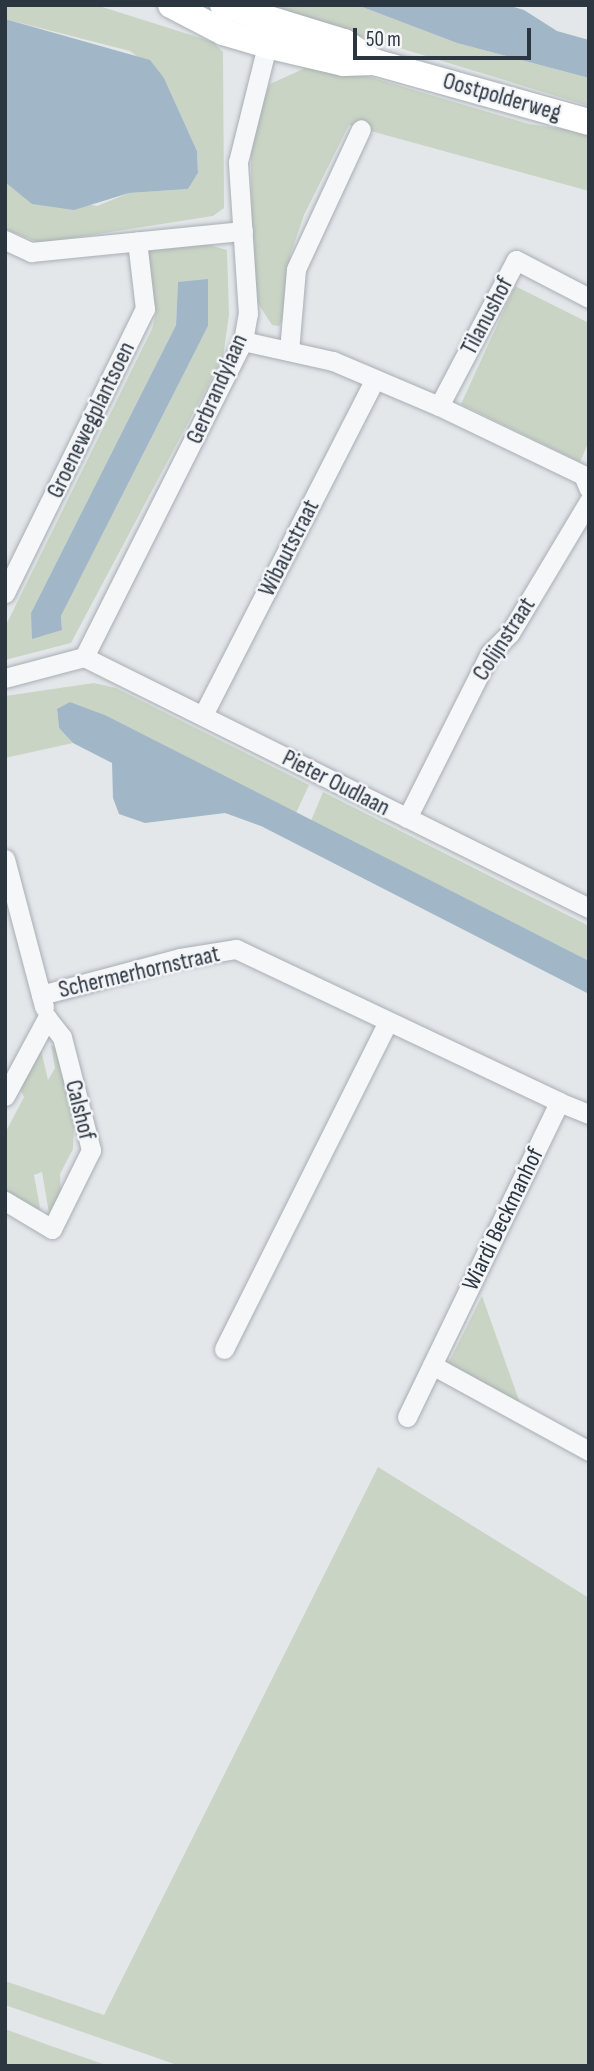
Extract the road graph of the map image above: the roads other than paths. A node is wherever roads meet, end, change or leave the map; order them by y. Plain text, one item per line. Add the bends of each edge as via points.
1 (171, 5) edge
2 (223, 5) edge
3 (270, 32) junction
4 (589, 122) edge
5 (361, 129) dead end
6 (243, 231) junction
7 (5, 240) edge
8 (137, 241) junction
9 (589, 298) edge
10 (243, 341) junction
11 (289, 351) junction
12 (374, 381) junction
13 (439, 406) junction
14 (589, 489) edge
15 (589, 501) edge
16 (5, 593) edge
17 (84, 657) junction
18 (5, 678) edge
19 (203, 715) junction
20 (407, 818) junction
21 (5, 859) edge
22 (589, 908) edge
23 (41, 995) junction
24 (47, 1018) junction
25 (388, 1022) junction
26 (5, 1096) edge
27 (559, 1102) junction
28 (589, 1114) edge
29 (5, 1201) edge
30 (224, 1349) dead end
31 (432, 1365) junction
32 (407, 1417) dead end
33 (589, 1451) edge

1 - 3 street, Oostpolderweg via 223,32
2 - 3 street, Oostpolderweg
3 - 4 street, Oostpolderweg via 343,63 374,62
3 - 6 street, Gerbrandylaan via 238,162
5 - 11 street via 296,269
6 - 8 street
6 - 10 street, Gerbrandylaan via 248,314
7 - 8 street via 31,252
8 - 16 street, Groenewegplantsoen via 145,309
9 - 13 street, Tilanushof via 516,260
10 - 11 street
10 - 17 street, Gerbrandylaan
11 - 12 street via 333,361
12 - 13 street
12 - 19 street, Wibautstraat
13 - 14 street via 583,475
15 - 20 street, Colijnstraat via 510,633 489,653
17 - 18 street
17 - 19 street, Pieter Oudlaan
19 - 20 street, Pieter Oudlaan
20 - 22 street, Pieter Oudlaan
21 - 23 street, Calshof
23 - 24 street, Calshof
23 - 25 street, Schermerhornstraat via 180,958 236,949
24 - 26 street
24 - 29 street, Calshof via 62,1037 91,1150 52,1229
25 - 27 street, Schermerhornstraat
25 - 30 street
27 - 28 street
27 - 31 street, Wiardi Beckmanhof
31 - 32 street, Wiardi Beckmanhof
31 - 33 street

